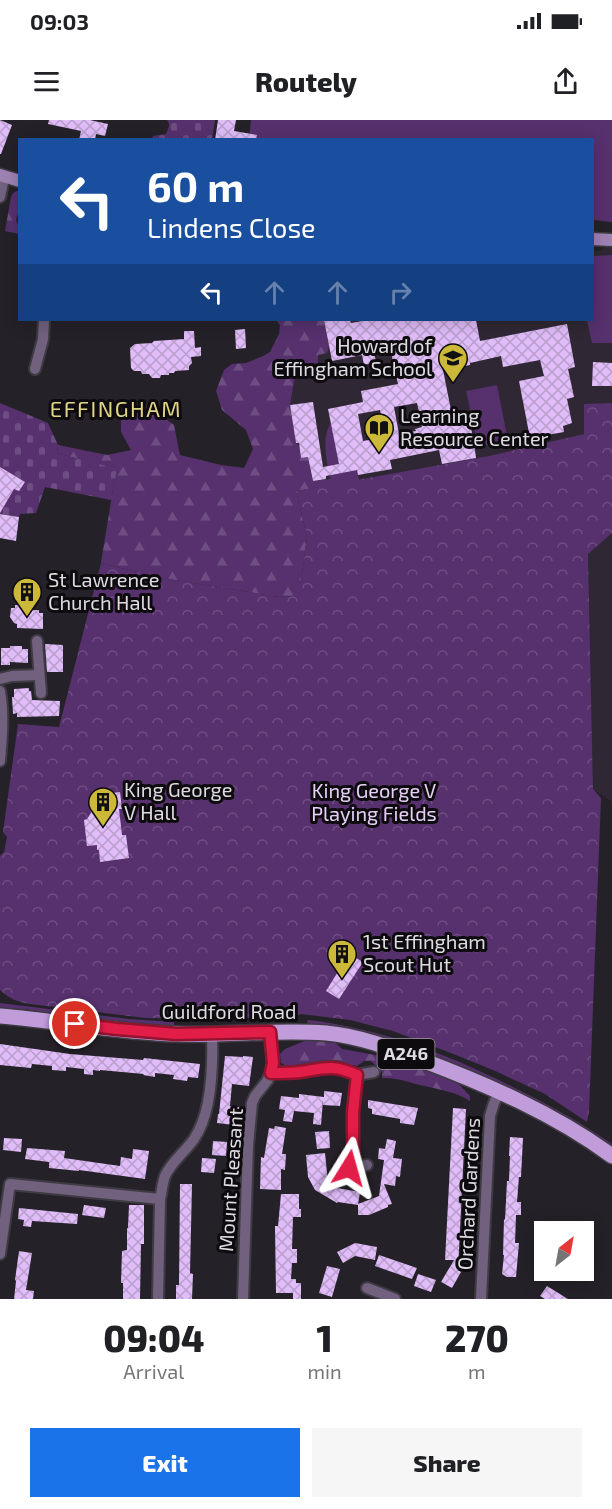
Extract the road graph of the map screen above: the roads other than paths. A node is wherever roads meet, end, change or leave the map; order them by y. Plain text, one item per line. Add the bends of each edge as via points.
1 (2, 176) edge
2 (18, 180) edge
3 (0, 197) edge
4 (594, 239) edge
5 (612, 240) edge
6 (44, 321) edge
7 (35, 369) dead end
8 (37, 641) dead end
9 (39, 675) junction
10 (0, 679) edge
11 (0, 691) edge
12 (41, 693) dead end
13 (0, 761) edge
14 (0, 1016) edge
15 (270, 1032) junction
16 (213, 1034) junction
17 (374, 1072) dead end
18 (271, 1073) junction
19 (357, 1075) junction
20 (499, 1092) junction
21 (612, 1156) edge
22 (367, 1166) dead end
23 (353, 1168) junction
24 (340, 1170) dead end
25 (160, 1199) junction
26 (0, 1254) edge
27 (367, 1288) dead end
28 (158, 1299) edge
29 (243, 1299) edge
30 (395, 1299) edge
31 (481, 1299) edge

1 - 2 street
1 - 3 street
4 - 5 street
6 - 7 street
8 - 9 street
9 - 10 street
9 - 12 street
11 - 13 street
14 - 16 main road, Guildford Road / A246 via 148,1033
15 - 16 main road, Guildford Road / A246
15 - 18 street
15 - 20 main road, Guildford Road / A246 via 356,1038
16 - 25 street via 208,1102 202,1124 165,1176
17 - 19 street
18 - 19 street via 337,1067
18 - 29 street, Mount Pleasant via 252,1103
19 - 23 street
20 - 21 main road, Guildford Road / A246 via 552,1118
20 - 31 street, Orchard Gardens via 490,1116
22 - 23 street
23 - 24 street
25 - 26 street via 10,1184
25 - 28 street
27 - 30 street

